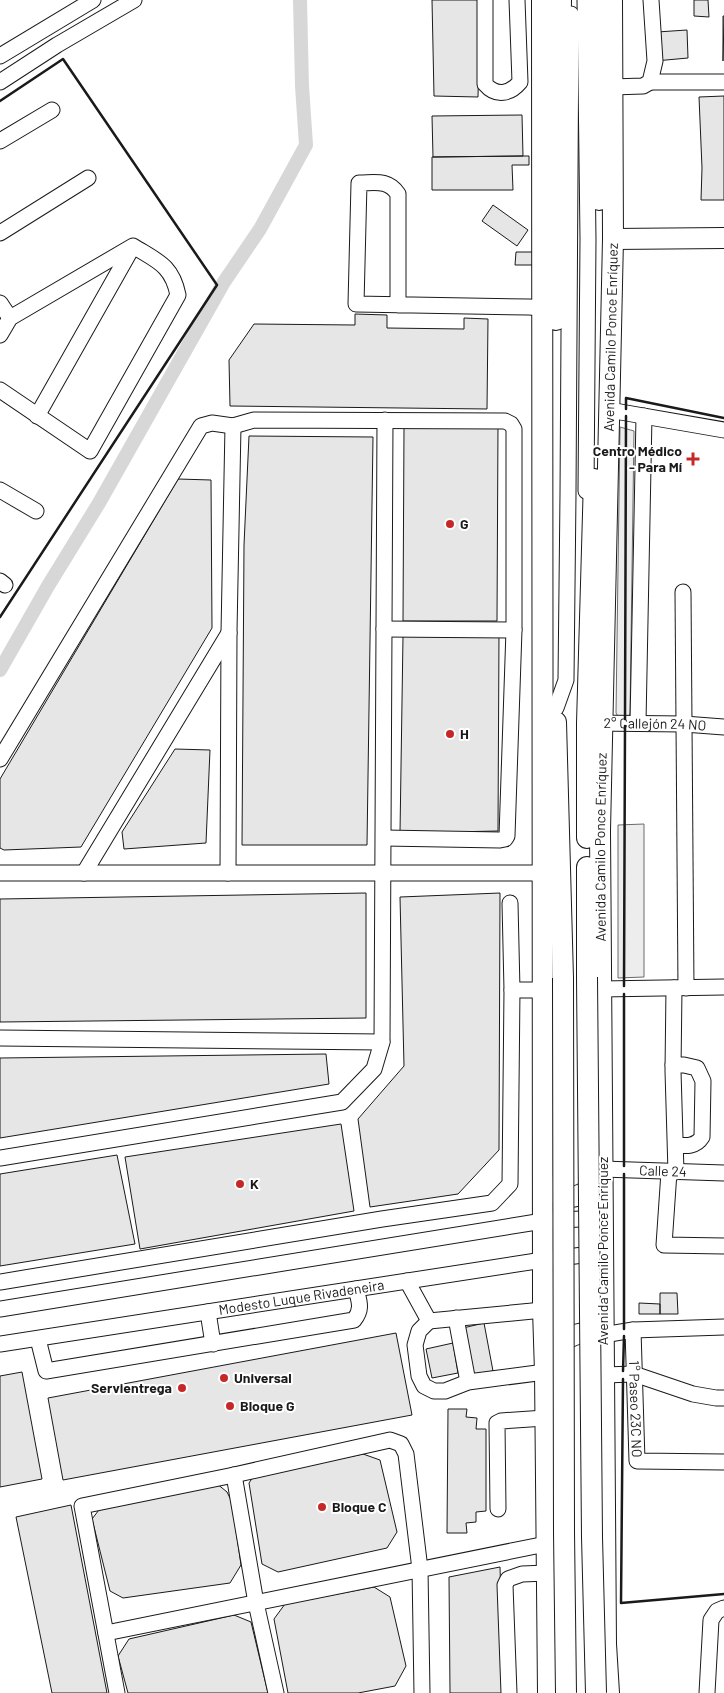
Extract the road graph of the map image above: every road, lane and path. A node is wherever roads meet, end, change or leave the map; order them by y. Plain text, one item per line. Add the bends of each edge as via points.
1 (93, 0) edge
2 (134, 0) edge
3 (485, 0) edge
4 (517, 0) edge
5 (542, 0) edge
6 (561, 0) edge
7 (571, 0) edge
8 (584, 0) edge
9 (595, 0) edge
10 (612, 0) edge
11 (651, 0) edge
12 (17, 45) junction
13 (0, 46) edge
14 (0, 56) edge
15 (31, 62) junction
16 (0, 82) edge
17 (650, 82) junction
18 (724, 82) edge
19 (612, 87) junction
20 (52, 110) dead end
21 (0, 141) edge
22 (88, 178) dead end
23 (0, 233) edge
24 (724, 238) edge
25 (600, 239) junction
26 (133, 246) junction
27 (0, 303) edge
28 (398, 305) junction
29 (542, 308) junction
30 (10, 318) junction
31 (0, 335) edge
32 (596, 388) junction
33 (0, 390) edge
34 (609, 410) junction
35 (37, 416) junction
36 (644, 416) junction
37 (385, 420) junction
38 (233, 426) junction
39 (724, 430) edge
40 (595, 438) junction
41 (0, 490) edge
42 (36, 511) dead end
43 (683, 592) dead end
44 (555, 596) junction
45 (384, 629) junction
46 (543, 629) junction
47 (514, 630) junction
48 (229, 632) junction
49 (555, 655) junction
50 (556, 708) junction
51 (595, 723) junction
52 (638, 723) junction
53 (684, 724) junction
54 (724, 727) edge
55 (0, 759) edge
56 (543, 795) junction
57 (384, 838) junction
58 (0, 873) edge
59 (84, 873) junction
60 (228, 873) junction
61 (384, 873) junction
62 (543, 873) junction
63 (510, 903) dead end
64 (724, 987) edge
65 (680, 988) junction
66 (601, 989) junction
67 (512, 990) junction
68 (543, 990) junction
69 (0, 1038) edge
70 (382, 1042) junction
71 (673, 1064) junction
72 (676, 1145) junction
73 (0, 1158) edge
74 (602, 1169) junction
75 (672, 1172) junction
76 (543, 1173) junction
77 (724, 1173) edge
78 (603, 1217) junction
79 (382, 1220) junction
80 (543, 1221) junction
81 (724, 1246) edge
82 (386, 1247) junction
83 (603, 1252) junction
84 (543, 1260) junction
85 (132, 1261) junction
86 (406, 1281) junction
87 (0, 1282) edge
88 (137, 1287) junction
89 (356, 1289) junction
90 (0, 1309) edge
91 (543, 1310) junction
92 (208, 1312) junction
93 (456, 1318) junction
94 (429, 1321) junction
95 (724, 1328) edge
96 (633, 1330) junction
97 (603, 1335) junction
98 (38, 1338) junction
99 (0, 1344) edge
100 (213, 1344) junction
101 (545, 1372) junction
102 (634, 1374) junction
103 (604, 1375) junction
104 (468, 1382) junction
105 (724, 1398) edge
106 (545, 1418) junction
107 (724, 1462) edge
108 (234, 1475) junction
109 (498, 1509) dead end
110 (546, 1544) junction
111 (420, 1569) junction
112 (546, 1573) junction
113 (256, 1603) junction
114 (724, 1608) edge
115 (106, 1633) junction
116 (117, 1693) edge
117 (276, 1693) edge
118 (422, 1693) edge
119 (509, 1693) edge
120 (548, 1693) edge
121 (566, 1693) edge
122 (596, 1693) edge
123 (609, 1693) edge
124 (707, 1693) edge

1 - 12 street
2 - 15 street
3 - 4 street via 485,84 499,93 514,89 520,82
5 - 29 main road
6 - 44 main road via 554,409
7 - 50 street via 566,680
8 - 25 street, Avenida Camilo Ponce Enríquez
9 - 25 main road, Avenida Camilo Ponce Enríquez
10 - 19 main road, Avenida Camilo Ponce Enríquez
11 - 17 street via 655,60
12 - 13 street
12 - 14 street
12 - 15 street
15 - 16 street
17 - 18 street
17 - 19 street via 643,86
19 - 25 main road, Avenida Camilo Ponce Enríquez
20 - 21 street
22 - 23 street
24 - 25 main road
25 - 32 main road, Avenida Camilo Ponce Enríquez
25 - 34 main road, Avenida Camilo Ponce Enríquez
25 - 51 street, Avenida Camilo Ponce Enríquez via 587,458 581,682
26 - 30 street
26 - 35 street
26 - 35 street via 167,268 175,281 178,295 169,312 90,451
27 - 30 street
28 - 28 street via 398,194 385,184 359,184 356,304
28 - 29 street
29 - 46 main road
30 - 31 street
32 - 34 main road
32 - 40 main road, Avenida Camilo Ponce Enríquez
33 - 35 street
34 - 36 street
34 - 40 main road
34 - 51 main road, Avenida Camilo Ponce Enríquez via 603,684
36 - 39 street
36 - 52 street
37 - 38 street via 254,420
37 - 45 street
37 - 47 street via 505,421 511,424 514,429
38 - 48 street
38 - 55 street via 212,423 201,426
40 - 51 main road, Avenida Camilo Ponce Enríquez
41 - 42 street
43 - 53 street
44 - 46 main road
44 - 49 main road
45 - 47 street
45 - 57 street
46 - 49 main road
46 - 56 main road
47 - 57 street via 507,836 500,840
48 - 59 street
48 - 60 street
49 - 50 main road
50 - 56 main road
50 - 121 main road, bridge via 563,978
51 - 52 street, 2° Callejón 24 NO
51 - 66 main road, Avenida Camilo Ponce Enríquez via 600,831
51 - 122 main road, Avenida Camilo Ponce Enríquez, bridge via 587,747 587,977
52 - 53 street, 2° Callejón 24 NO
53 - 54 street, 2° Callejón 24 NO
53 - 65 street
56 - 62 main road
57 - 61 street
58 - 59 street
59 - 60 street
60 - 61 street
61 - 62 street
61 - 70 street
62 - 68 main road
63 - 67 street
64 - 65 street
65 - 66 street
65 - 71 street
66 - 74 main road, Avenida Camilo Ponce Enríquez
67 - 68 street
67 - 79 street via 510,1184 492,1203
68 - 76 main road
69 - 70 street
70 - 73 street via 374,1069 342,1102
71 - 72 street
71 - 72 street via 697,1068 703,1081 702,1137 694,1145
72 - 75 street
74 - 75 street, Calle 24
74 - 76 main road via 595,1184 585,1193 572,1197 558,1194 548,1185
74 - 78 main road, Avenida Camilo Ponce Enríquez
75 - 77 street, Calle 24
75 - 81 street via 664,1245
76 - 80 main road
78 - 80 street
78 - 83 main road, Avenida Camilo Ponce Enríquez
79 - 82 street
79 - 85 street
80 - 82 street
80 - 84 main road
82 - 88 street
83 - 84 street, Modesto Luque Rivadeneira
83 - 97 main road, Avenida Camilo Ponce Enríquez
84 - 86 street, Modesto Luque Rivadeneira
84 - 91 main road
85 - 87 street
85 - 88 street
86 - 89 street, Modesto Luque Rivadeneira
86 - 94 street
88 - 90 street
89 - 92 street, Modesto Luque Rivadeneira
89 - 100 street via 361,1308 354,1320
91 - 93 street
91 - 101 main road
92 - 98 street, Modesto Luque Rivadeneira
92 - 100 street
93 - 94 street
93 - 104 street
94 - 104 street via 419,1331 415,1346 419,1376 424,1386 434,1391 445,1391
95 - 96 street
96 - 97 street
96 - 102 street, 1° Paseo 23C NO
97 - 101 main road via 586,1332 567,1338 551,1354
97 - 103 main road, Avenida Camilo Ponce Enríquez
98 - 99 street, Modesto Luque Rivadeneira
98 - 100 street via 46,1371
101 - 104 street
101 - 106 main road
102 - 103 street
102 - 105 street via 693,1394
102 - 107 street, 1° Paseo 23C NO via 636,1461
103 - 123 main road, Avenida Camilo Ponce Enríquez
106 - 109 street via 497,1423
106 - 110 main road
108 - 111 street via 390,1440 401,1444 406,1454
108 - 113 street
108 - 115 street via 82,1506
110 - 111 street
110 - 112 main road
111 - 113 street
111 - 118 street
112 - 119 street via 522,1574 508,1579 505,1585
112 - 120 main road
113 - 115 street
113 - 117 street
114 - 124 street via 717,1611 711,1620
115 - 116 street

